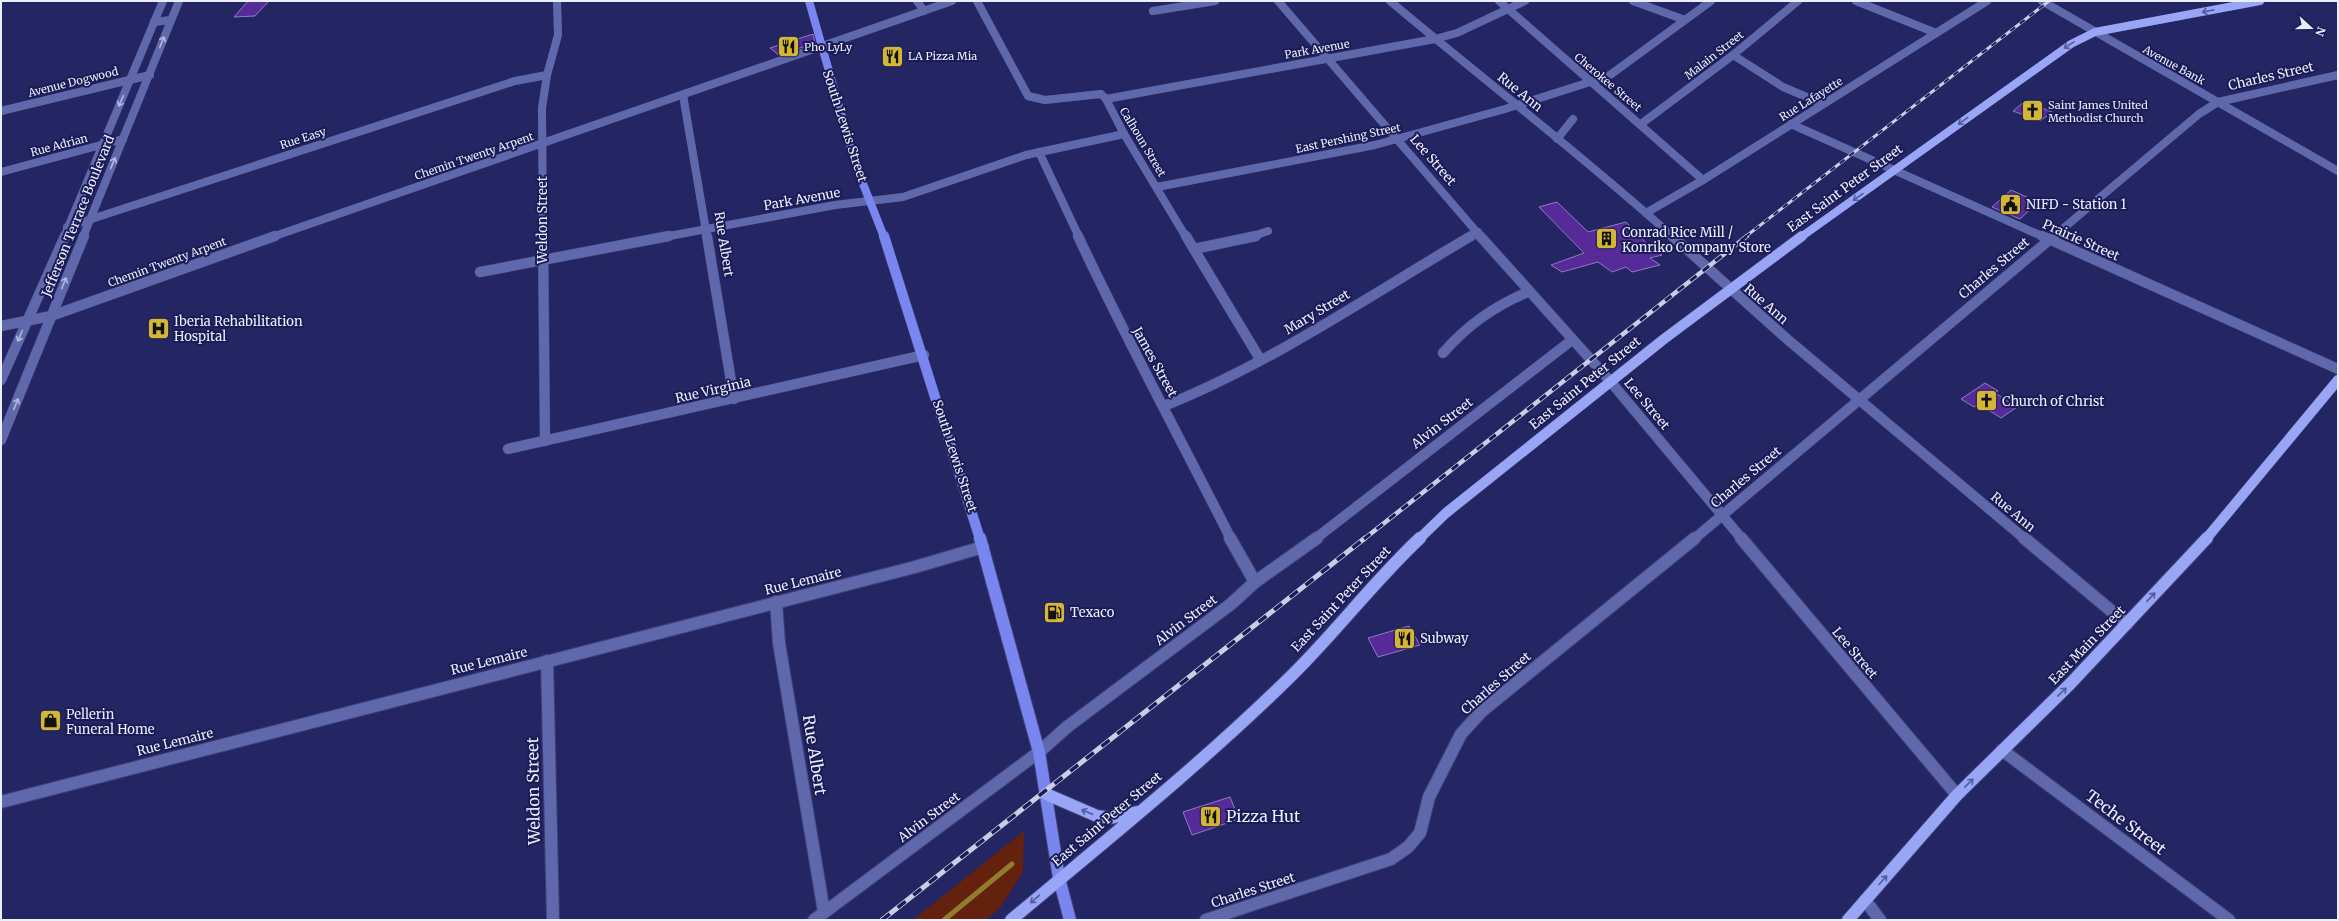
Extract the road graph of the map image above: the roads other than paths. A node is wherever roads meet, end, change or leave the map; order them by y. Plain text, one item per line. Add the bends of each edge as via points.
1 (163, 1) edge
2 (179, 1) edge
3 (557, 1) edge
4 (810, 1) edge
5 (917, 1) edge
6 (952, 1) edge
7 (977, 1) edge
8 (1214, 1) edge
9 (1278, 1) edge
10 (1390, 1) edge
11 (1499, 1) edge
12 (1525, 1) edge
13 (1633, 1) edge
14 (1711, 1) edge
15 (1798, 1) edge
16 (1856, 1) edge
17 (1987, 1) edge
18 (2042, 1) edge
19 (2260, 1) edge
20 (1509, 10) junction
21 (924, 11) junction
22 (1153, 11) dead end
23 (171, 20) junction
24 (1685, 20) junction
25 (154, 22) junction
26 (2095, 32) junction
27 (1936, 33) junction
28 (1435, 39) junction
29 (821, 47) junction
30 (1733, 55) junction
31 (1328, 59) junction
32 (150, 75) junction
33 (547, 75) junction
34 (2338, 75) edge
35 (131, 79) junction
36 (1590, 82) junction
37 (683, 95) junction
38 (1106, 100) junction
39 (2218, 102) junction
40 (1823, 104) junction
41 (1514, 105) junction
42 (1, 111) edge
43 (1573, 119) dead end
44 (1641, 124) junction
45 (1791, 124) junction
46 (1124, 134) junction
47 (123, 139) junction
48 (1398, 139) junction
49 (1557, 139) junction
50 (104, 144) junction
51 (542, 144) junction
52 (1039, 152) junction
53 (1896, 170) junction
54 (2338, 171) edge
55 (1, 172) edge
56 (1703, 180) junction
57 (1157, 187) junction
58 (870, 201) junction
59 (1646, 213) junction
60 (91, 219) junction
61 (67, 227) junction
62 (707, 230) junction
63 (1268, 231) dead end
64 (1478, 232) junction
65 (2050, 240) junction
66 (1194, 249) junction
67 (542, 261) junction
68 (480, 272) dead end
69 (1729, 289) junction
70 (1528, 292) junction
71 (51, 316) junction
72 (26, 321) junction
73 (1, 326) edge
74 (1572, 340) junction
75 (1443, 353) dead end
76 (924, 355) junction
77 (1260, 359) junction
78 (2338, 370) edge
79 (1, 380) edge
80 (2338, 380) edge
81 (1610, 381) junction
82 (734, 399) junction
83 (1859, 400) junction
84 (1164, 406) junction
85 (1, 440) edge
86 (545, 441) junction
87 (508, 448) dead end
88 (1723, 515) junction
89 (983, 547) junction
90 (1256, 582) junction
91 (776, 602) junction
92 (2127, 624) junction
93 (547, 661) junction
94 (2002, 750) junction
95 (1039, 752) junction
96 (1046, 794) junction
97 (1956, 795) junction
98 (1, 802) edge
99 (1139, 812) junction
100 (1059, 878) junction
101 (1865, 900) junction
102 (819, 916) edge
103 (552, 920) edge
104 (1011, 920) edge
105 (1070, 920) edge
106 (1206, 920) edge
107 (1848, 920) edge
108 (1880, 920) edge
109 (2229, 920) edge

1 - 25 street, Jefferson Terrace Boulevard
2 - 23 street, Jefferson Terrace Boulevard
3 - 33 street, Weldon Street via 558,35
4 - 29 main road, South Lewis Street
5 - 21 street
6 - 21 street, Chemin Twenty Arpent
7 - 38 street, Calhoun Street via 1028,96 1035,100 1046,100 1090,93 1101,94
8 - 22 street
9 - 31 street, Lee Street
10 - 28 street, Rue Ann
11 - 20 street, Cherokee Street
12 - 20 street, Park Avenue
13 - 24 street
14 - 24 street, East Pershing Street
15 - 30 street, Malain Street
16 - 27 street
17 - 27 street, Rue Lafayette
18 - 26 street, Avenue Bank
19 -> 26 main road, East Saint Peter Street
20 - 28 street, Park Avenue via 1457,33
20 - 36 street, Cherokee Street
21 - 29 street, Chemin Twenty Arpent
23 - 25 street
32 -> 23 street, Jefferson Terrace Boulevard
24 - 36 street, East Pershing Street via 1610,75
25 - 35 street, Jefferson Terrace Boulevard
26 - 39 street, Avenue Bank
26 -> 53 main road, East Saint Peter Street via 2071,44
27 - 40 street, Rue Lafayette
28 - 31 street, Park Avenue
28 - 41 street, Rue Ann
29 - 37 street, Chemin Twenty Arpent
29 - 58 main road, South Lewis Street via 856,166
30 - 40 street via 1783,87
30 - 44 street, Malain Street
31 - 38 street, Park Avenue
31 - 48 street, Lee Street
32 - 35 street, Avenue Dogwood
32 - 47 street, Jefferson Terrace Boulevard
33 - 51 street, Weldon Street via 542,108
33 - 60 street, Rue Easy via 515,81
34 - 39 street, Charles Street
35 - 42 street, Avenue Dogwood
35 -> 50 street, Jefferson Terrace Boulevard
36 - 41 street, East Pershing Street
36 - 44 street, Cherokee Street
37 - 51 street, Chemin Twenty Arpent
37 - 62 street, Rue Albert
38 - 46 street, Calhoun Street
39 - 54 street, Avenue Bank
39 - 65 street, Charles Street via 2199,114
40 - 45 street, Rue Lafayette
41 - 48 street, East Pershing Street
41 - 49 street, Rue Ann
43 - 49 street
44 - 56 street, Cherokee Street
45 - 53 street, Prairie Street
45 - 56 street, Rue Lafayette
46 - 52 street, Park Avenue
46 - 57 street, Calhoun Street
47 - 50 street, Rue Adrian
60 -> 47 street, Jefferson Terrace Boulevard
48 - 57 street, East Pershing Street
48 - 64 street, Lee Street
49 - 59 street, Rue Ann
50 - 55 street, Rue Adrian
50 - 61 street, Jefferson Terrace Boulevard
51 - 67 street, Weldon Street
51 - 71 street, Chemin Twenty Arpent
52 - 58 street, Park Avenue via 903,197
52 - 84 street, James Street via 1119,324
53 - 65 street, Prairie Street
53 -> 69 main road, East Saint Peter Street
56 - 59 street, Rue Lafayette
57 - 66 street, Calhoun Street
58 - 62 street, Park Avenue via 835,205
58 - 76 main road, South Lewis Street via 878,217
59 - 69 street, Rue Ann
60 - 61 street, Rue Easy
71 -> 60 street, Jefferson Terrace Boulevard
61 - 72 street, Jefferson Terrace Boulevard
62 - 67 street, Park Avenue
62 - 82 street, Rue Albert
63 - 66 street via 1252,238
64 - 70 street, Lee Street
64 - 77 street, Mary Street
65 - 78 street, Prairie Street
65 - 83 street, Charles Street
66 - 77 street, Calhoun Street
67 - 68 street, Park Avenue
67 - 86 street, Weldon Street
69 - 81 main road, East Saint Peter Street
69 - 83 street, Rue Ann
70 - 74 street, Lee Street
70 - 75 street via 1508,299 1481,317 1456,336
71 - 72 street, Chemin Twenty Arpent
85 -> 71 street, Jefferson Terrace Boulevard
72 - 73 street, Chemin Twenty Arpent
72 -> 79 street, Jefferson Terrace Boulevard
74 - 81 street, Lee Street
74 - 90 street, Alvin Street via 1330,528
76 - 82 street, Rue Virginia
76 - 89 main road, South Lewis Street
77 - 84 street, Mary Street via 1189,396
92 -> 80 main road, East Main Street via 2216,528
81 - 88 street, Lee Street
81 - 99 main road, East Saint Peter Street via 1446,513 1387,569 1287,680 1212,751
82 - 86 street, Rue Virginia
83 - 88 street, Charles Street
83 - 92 street, Rue Ann
84 - 90 street, James Street via 1239,555
86 - 87 street, Rue Virginia
88 - 97 street, Lee Street
88 - 106 street, Charles Street via 1477,717 1461,734 1429,797 1420,833 1408,847 1392,859
89 - 91 street, Rue Lemaire
89 - 95 main road, South Lewis Street
90 - 95 street, Alvin Street via 1231,604 1067,727
91 - 93 street, Rue Lemaire
91 - 102 street, Rue Albert via 779,643
94 -> 92 main road, East Main Street
93 - 98 street, Rue Lemaire
93 - 103 street, Weldon Street
97 -> 94 main road, East Main Street
94 - 109 street, Teche Street
95 - 96 main road, South Lewis Street
95 - 102 street, Alvin Street
99 -> 96 main road via 1111,818 1097,816
96 - 100 main road, South Lewis Street
101 -> 97 main road, East Main Street
99 - 100 main road, East Saint Peter Street
100 -> 104 main road, East Saint Peter Street
100 - 105 main road, South Lewis Street
101 - 107 main road, East Main Street
101 - 108 street

